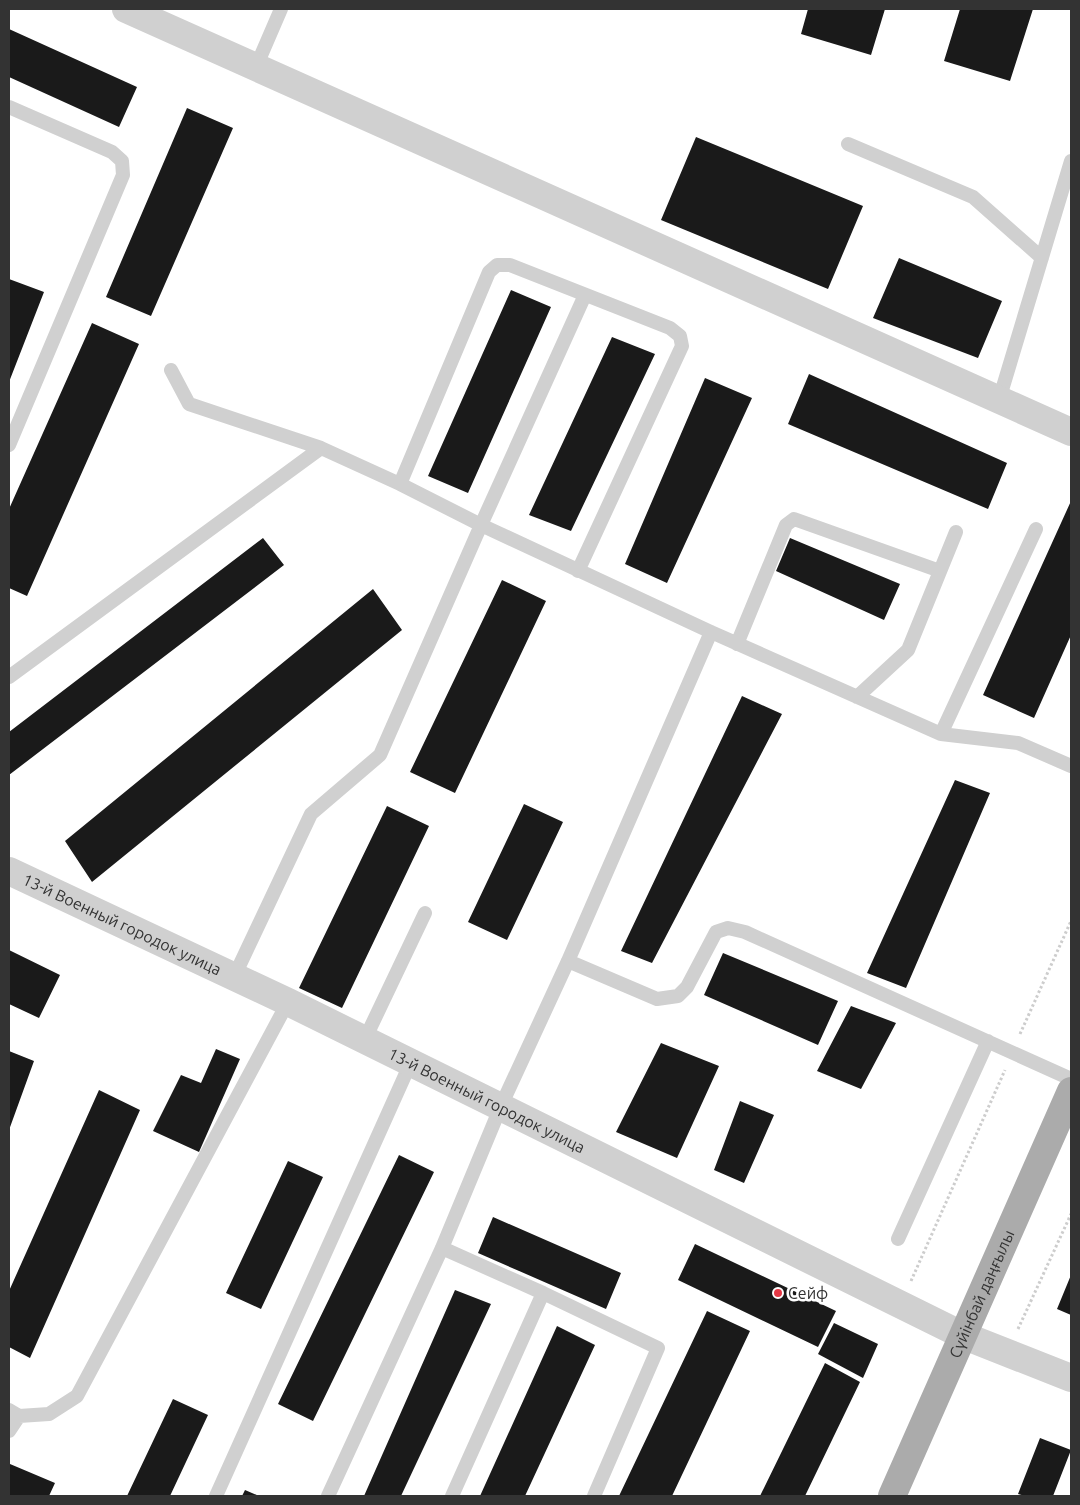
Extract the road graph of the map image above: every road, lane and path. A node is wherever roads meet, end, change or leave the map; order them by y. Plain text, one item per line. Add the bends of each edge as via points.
1 (126, 9) edge
2 (281, 9) edge
3 (256, 67) junction
4 (9, 107) edge
5 (848, 144) dead end
6 (1071, 161) edge
7 (1042, 258) junction
8 (585, 295) junction
9 (171, 370) dead end
10 (999, 400) junction
11 (1071, 432) edge
12 (9, 445) edge
13 (321, 448) junction
14 (400, 484) junction
15 (481, 525) junction
16 (1036, 529) dead end
17 (956, 532) dead end
18 (578, 571) junction
19 (940, 571) junction
20 (711, 632) junction
21 (737, 644) junction
22 (9, 677) edge
23 (857, 697) junction
24 (940, 734) junction
25 (1071, 766) edge
26 (9, 871) edge
27 (425, 913) dead end
28 (1071, 921) edge
29 (568, 961) junction
30 (234, 977) junction
31 (288, 1002) junction
32 (365, 1040) junction
33 (988, 1041) junction
34 (1013, 1052) junction
35 (411, 1062) junction
36 (1071, 1079) edge
37 (1071, 1091) edge
38 (501, 1106) junction
39 (1071, 1214) edge
40 (898, 1238) dead end
41 (442, 1248) junction
42 (543, 1293) junction
43 (901, 1305) junction
44 (962, 1335) junction
45 (1007, 1353) junction
46 (1071, 1378) edge
47 (14, 1413) edge
48 (9, 1431) edge
49 (216, 1496) edge
50 (328, 1496) edge
51 (452, 1496) edge
52 (594, 1496) edge
53 (892, 1496) edge

1 - 3 street
2 - 3 lane
3 - 10 street
4 - 12 lane via 112,152 122,161 123,174
5 - 7 lane via 972,197
6 - 7 lane
7 - 10 lane
8 - 14 lane via 510,265 497,265 489,272
8 - 15 lane
8 - 18 lane via 670,328 680,336 682,346
9 - 13 lane via 189,404
10 - 11 street
13 - 14 lane
13 - 22 lane
14 - 15 lane
15 - 18 lane
15 - 30 lane via 380,755 311,814
16 - 24 lane
17 - 19 lane
18 - 20 lane
19 - 21 lane via 794,519 786,525
19 - 23 lane via 908,650
20 - 21 lane
20 - 29 lane
21 - 23 lane
23 - 24 lane
24 - 25 lane via 1018,743
26 - 30 street, 13-й Военный городок улица
27 - 32 lane
28 - 34 path
29 - 33 lane via 657,1000 678,996 687,987 716,932 728,928 745,932
29 - 38 lane
30 - 31 street, 13-й Военный городок улица
31 - 32 street, 13-й Военный городок улица
31 - 47 lane via 77,1396 49,1414
32 - 35 street, 13-й Военный городок улица
33 - 34 lane
33 - 40 lane
34 - 36 lane
34 - 43 path
35 - 38 street, 13-й Военный городок улица
35 - 49 lane
37 - 44 main road, Сүйінбай даңғылы
38 - 41 lane
38 - 43 street, 13-й Военный городок улица
39 - 45 path
41 - 42 lane
41 - 50 lane
42 - 51 lane
42 - 52 lane via 658,1348
43 - 44 street, 13-й Военный городок улица
44 - 45 street, 13-й Военный городок улица
44 - 53 main road, Сүйінбай даңғылы
45 - 46 street, 13-й Военный городок улица
47 - 48 lane

